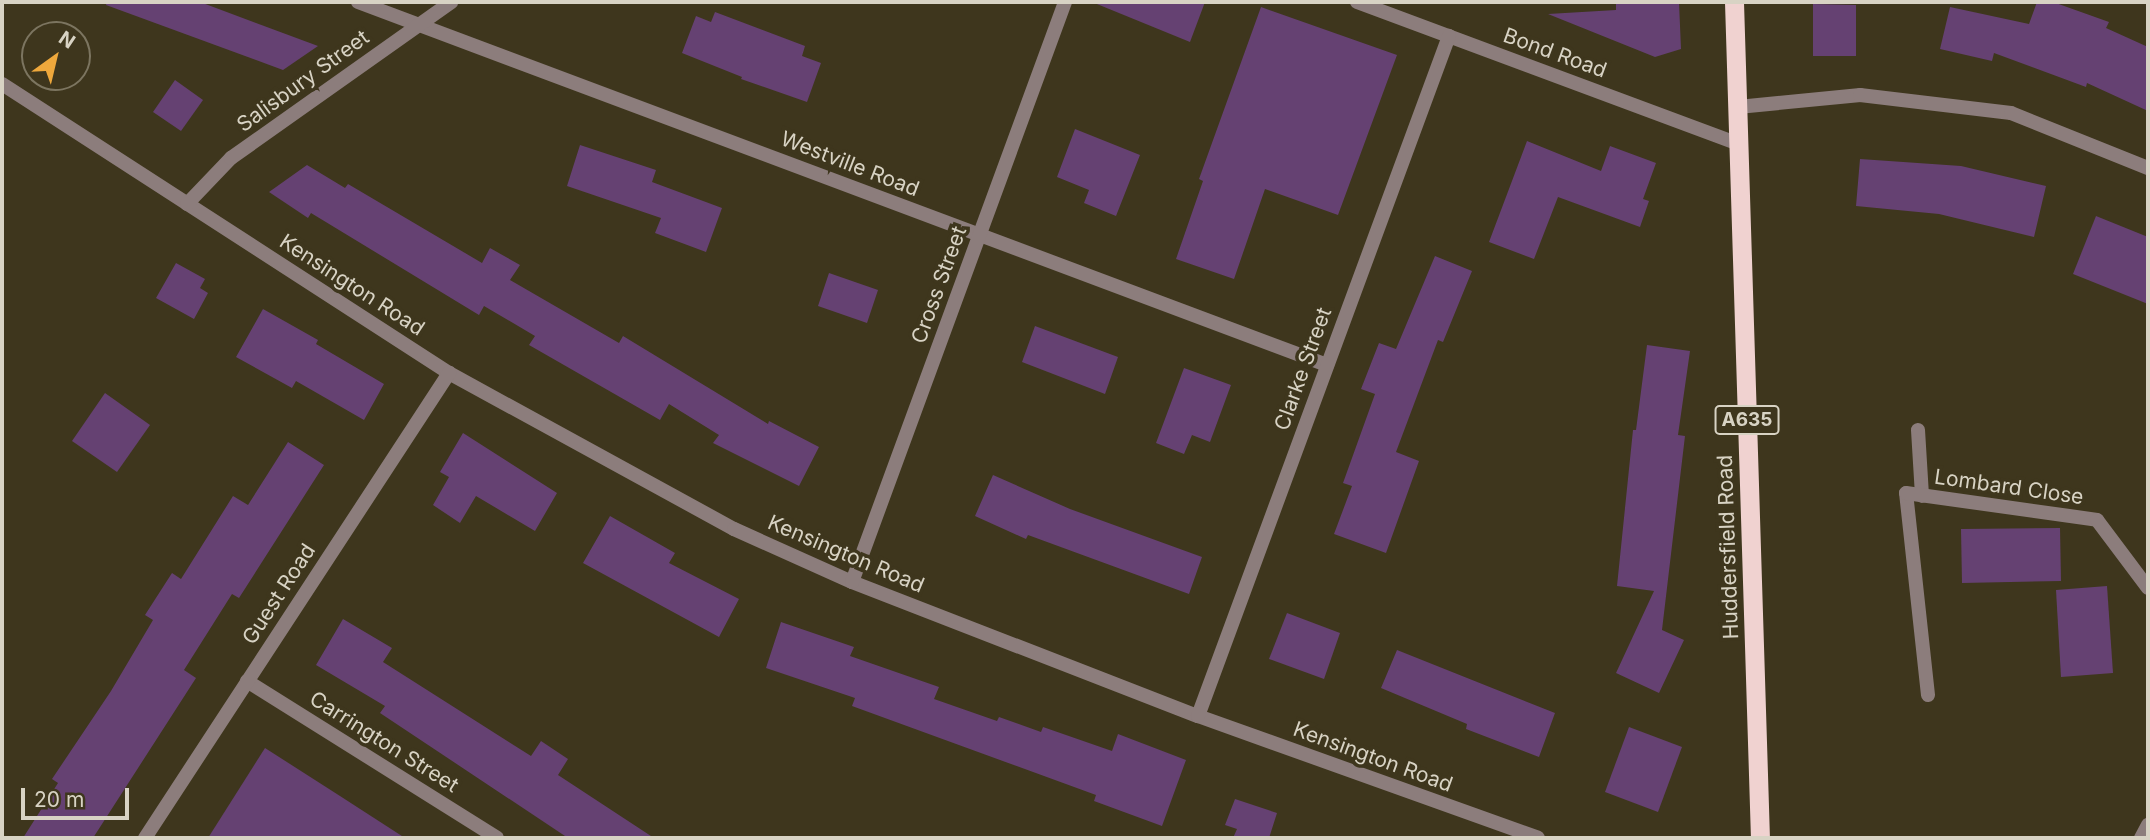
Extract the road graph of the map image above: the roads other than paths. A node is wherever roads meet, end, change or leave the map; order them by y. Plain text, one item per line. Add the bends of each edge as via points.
1 (358, 2) edge
2 (451, 2) edge
3 (1065, 2) edge
4 (1357, 2) edge
5 (1734, 2) edge
6 (419, 25) junction
7 (1449, 36) junction
8 (2, 84) edge
9 (1738, 107) junction
10 (1739, 144) junction
11 (2148, 168) edge
12 (187, 204) junction
13 (980, 235) junction
14 (1327, 365) junction
15 (449, 373) junction
16 (1918, 430) dead end
17 (1922, 496) junction
18 (852, 582) junction
19 (2148, 588) edge
20 (247, 681) junction
21 (1928, 695) dead end
22 (1198, 716) junction
23 (2148, 825) edge
24 (145, 838) edge
25 (497, 838) edge
26 (1538, 838) edge
27 (1760, 838) edge
28 (2141, 838) edge

1 - 6 street, Westville Road
2 - 6 street, Salisbury Street
3 - 13 street, Cross Street
4 - 7 street, Bond Road
5 - 9 highway, Huddersfield Road / A635
6 - 12 street, Salisbury Street via 232,158
6 - 13 street, Westville Road
7 - 10 street, Bond Road
7 - 14 street, Clarke Street
8 - 12 street, Kensington Road
9 - 10 highway, Huddersfield Road / A635
9 - 11 street via 1860,94 2011,114
10 - 27 highway, Huddersfield Road / A635
12 - 15 street, Kensington Road
13 - 14 street, Westville Road
13 - 18 street, Cross Street
14 - 22 street, Clarke Street
15 - 18 street, Kensington Road via 734,529
15 - 20 street, Guest Road
16 - 17 street
17 - 19 street, Lombard Close via 2097,520
17 - 21 street, Lombard Close via 1906,494
18 - 22 street, Kensington Road
20 - 24 street, Guest Road
20 - 25 street, Carrington Street
22 - 26 street, Kensington Road
23 - 28 street

